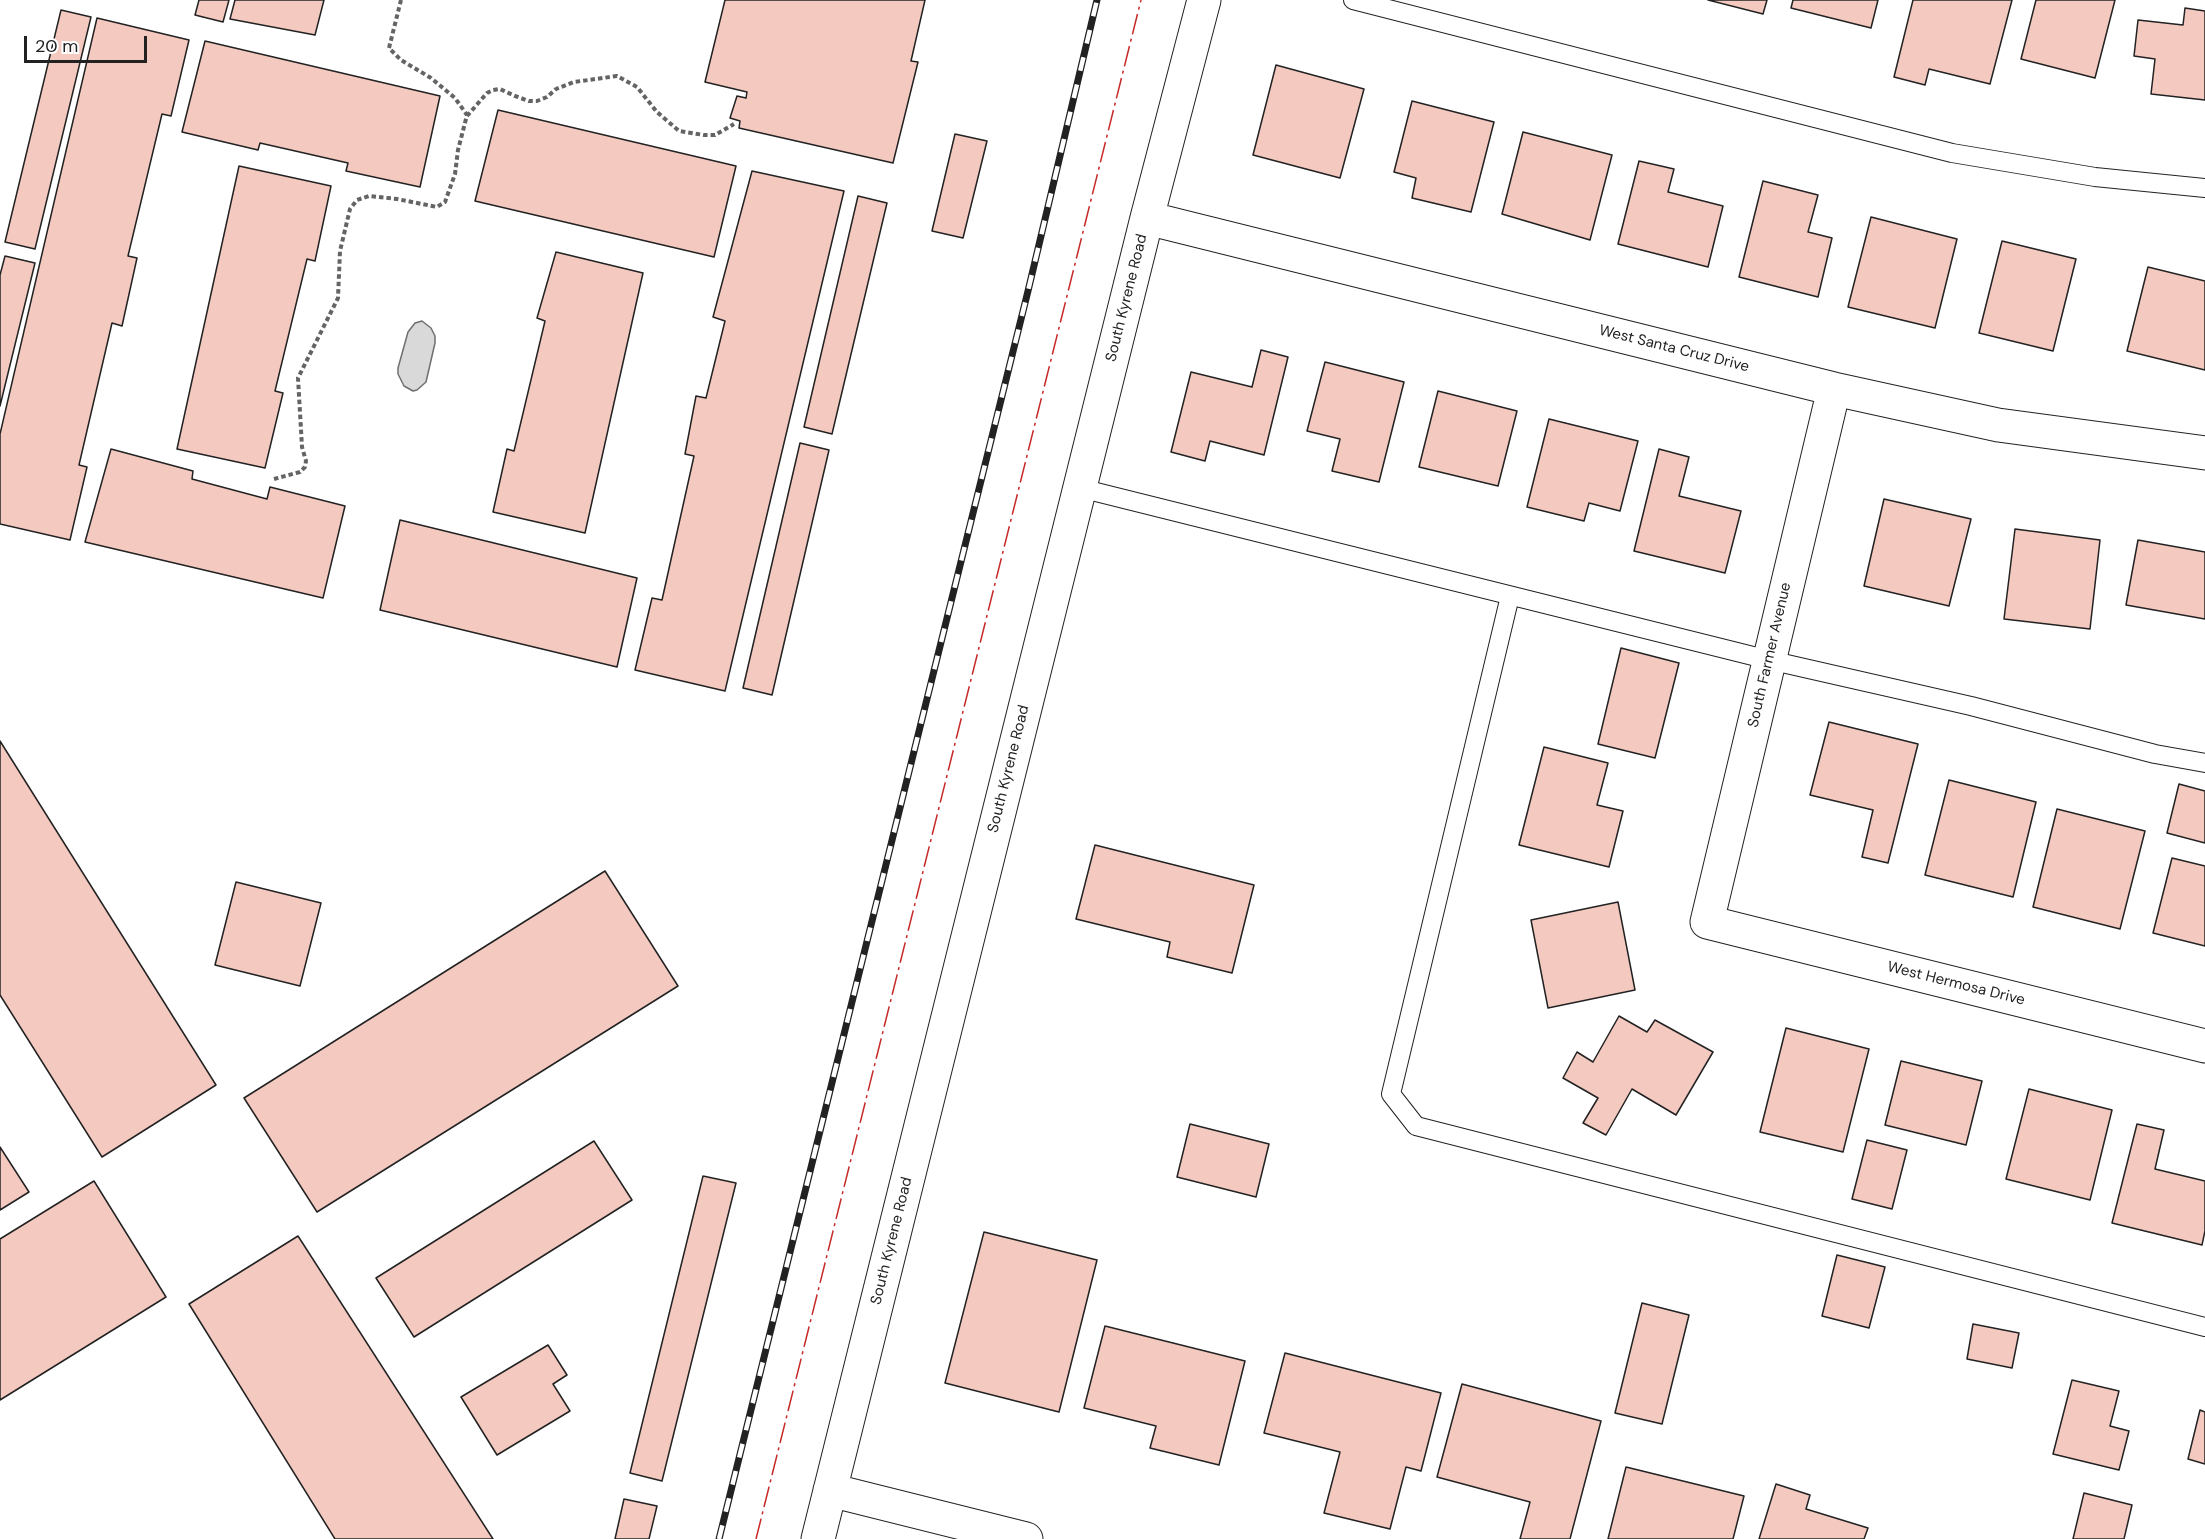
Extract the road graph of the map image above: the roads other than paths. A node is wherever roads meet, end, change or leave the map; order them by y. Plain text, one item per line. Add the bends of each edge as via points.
1 (1204, 0) edge
2 (1353, 0) edge
3 (2205, 188) edge
4 (1147, 218) junction
5 (1834, 389) junction
6 (2205, 453) edge
7 (1080, 488) junction
8 (1510, 596) junction
9 (1769, 660) junction
10 (2205, 763) edge
11 (1707, 922) joint
12 (2205, 1046) edge
13 (2205, 1327) edge
14 (830, 1490) junction
15 (818, 1539) edge
16 (1026, 1539) edge

1 - 4 street, South Kyrene Road
2 - 3 lane via 1952,153 2095,177
4 - 5 street, West Santa Cruz Drive
4 - 7 street, South Kyrene Road
5 - 6 street, West Santa Cruz Drive via 1998,425
5 - 9 street, South Farmer Avenue
7 - 8 lane
7 - 14 street, South Kyrene Road
8 - 9 lane
8 - 13 lane via 1391,1094 1416,1126
9 - 10 lane
9 - 11 street, South Farmer Avenue
11 - 12 street, West Hermosa Drive
14 - 15 street, South Kyrene Road
14 - 16 street

